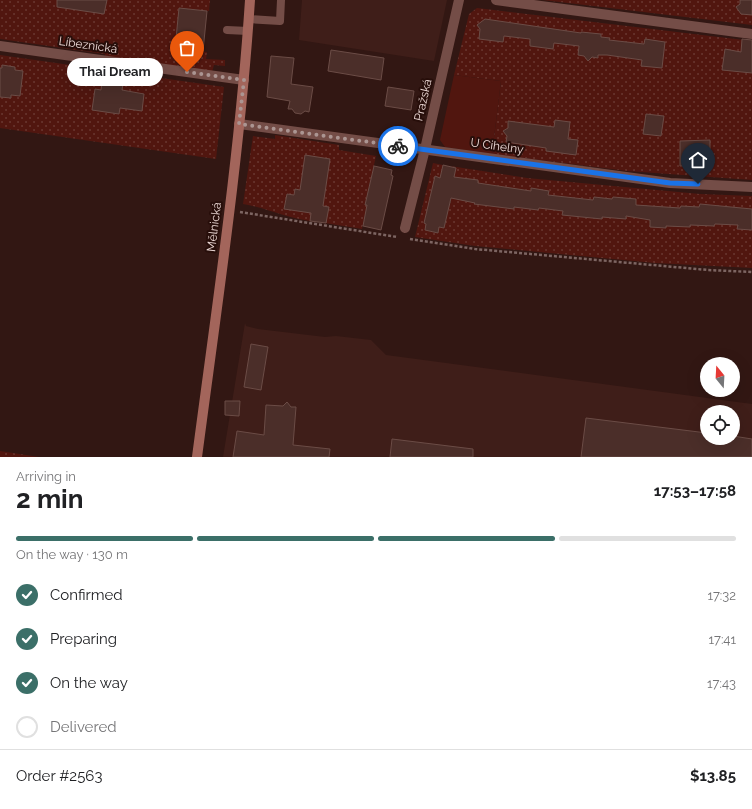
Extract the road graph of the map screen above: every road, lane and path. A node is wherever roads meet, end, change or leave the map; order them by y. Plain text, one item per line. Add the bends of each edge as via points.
1 (250, 0) edge
2 (281, 0) edge
3 (459, 0) edge
4 (496, 0) edge
5 (248, 19) junction
6 (227, 30) dead end
7 (248, 31) junction
8 (752, 34) edge
9 (0, 46) edge
10 (244, 80) junction
11 (239, 124) junction
12 (425, 149) junction
13 (752, 187) edge
14 (230, 210) junction
15 (405, 228) dead end
16 (752, 272) edge
17 (196, 457) edge

1 - 5 main road, Mělnická
2 - 5 lane via 280,21
3 - 12 street, Pražská
4 - 8 street
5 - 7 main road, Mělnická
6 - 7 lane
7 - 10 main road, Mělnická
9 - 10 street, Líbeznická
10 - 11 main road, Mělnická
11 - 12 street, U Cihelny
11 - 14 main road, Mělnická
12 - 13 street, U Cihelny via 670,183
12 - 15 street, Pražská
14 - 16 path via 475,249
14 - 17 main road, Mělnická

